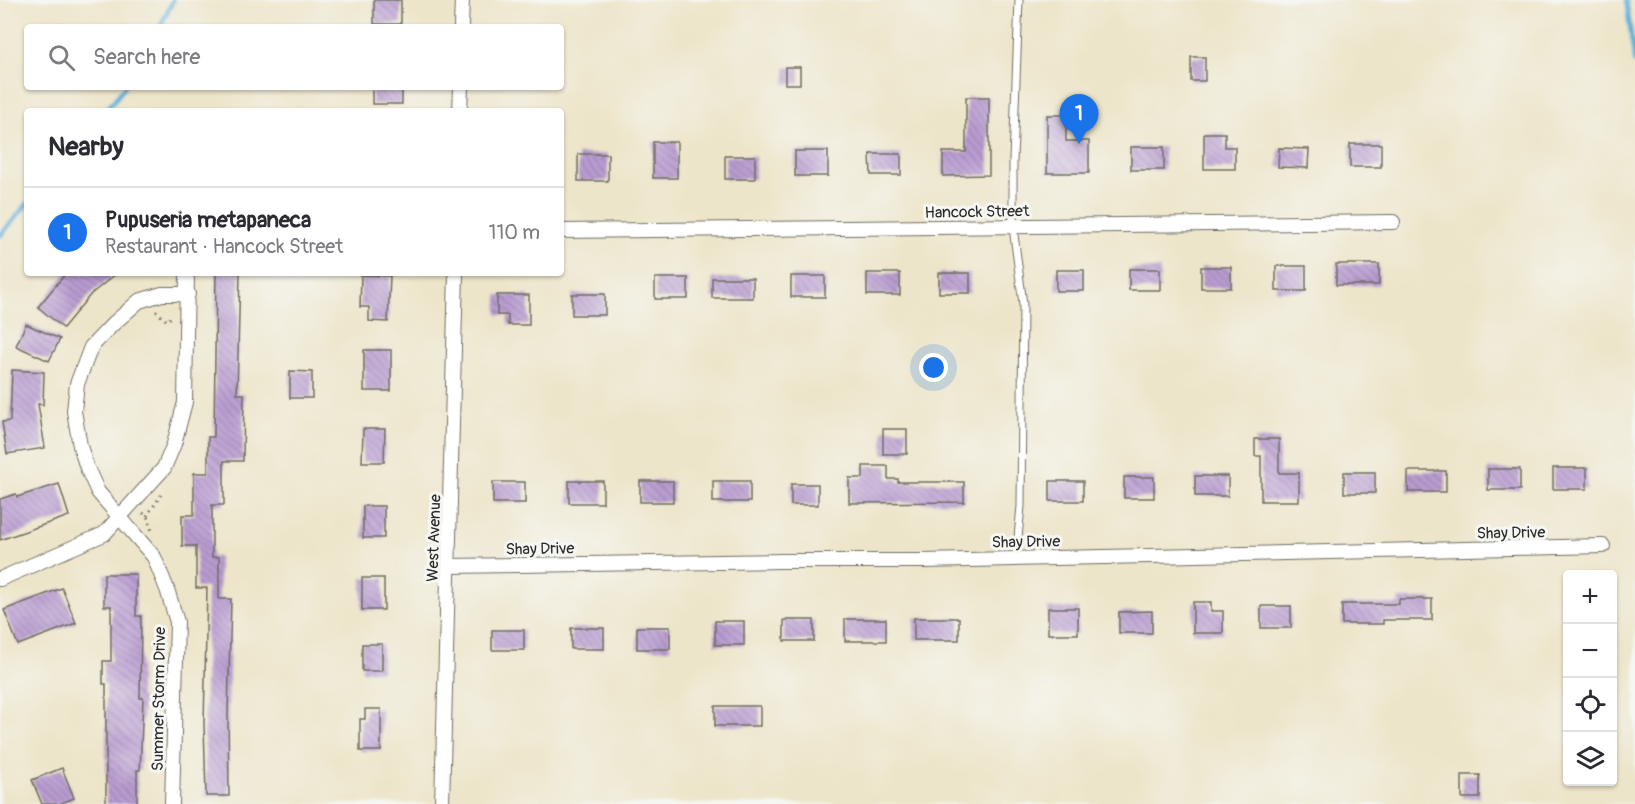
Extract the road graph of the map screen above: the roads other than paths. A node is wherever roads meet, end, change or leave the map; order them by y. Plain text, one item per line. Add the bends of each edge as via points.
1 (462, 0) edge
2 (1019, 0) edge
3 (462, 24) edge
4 (461, 90) edge
5 (460, 108) edge
6 (1394, 222) dead end
7 (1013, 227) junction
8 (564, 231) edge
9 (187, 276) edge
10 (456, 276) edge
11 (188, 298) junction
12 (119, 516) junction
13 (1603, 546) dead end
14 (1016, 558) junction
15 (449, 566) junction
16 (0, 579) edge
17 (172, 804) edge
18 (442, 804) edge

1 - 3 street
2 - 7 lane
4 - 5 street
6 - 7 street, Hancock Street
7 - 8 street, Hancock Street
7 - 14 lane via 1023,304 1021,506
9 - 11 street
10 - 15 street, West Avenue
11 - 12 street via 185,402 174,444 164,468
11 - 12 street, Summer Storm Drive via 162,294 139,301 92,347 77,384 74,411 83,457 98,492
12 - 16 street via 104,534
12 - 17 street, Summer Storm Drive via 154,556 177,622
13 - 14 street, Shay Drive
14 - 15 street, Shay Drive
15 - 18 street, West Avenue

